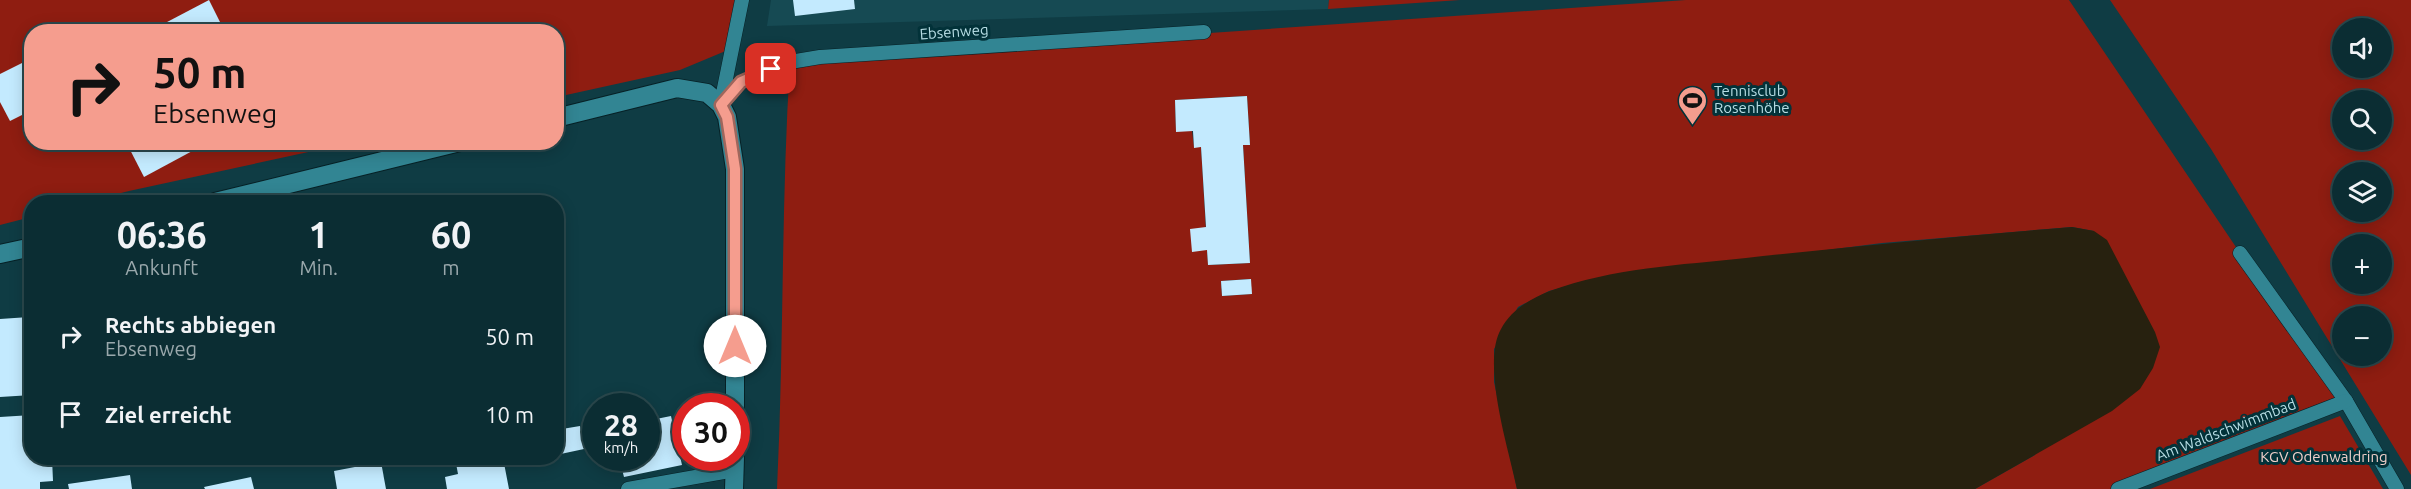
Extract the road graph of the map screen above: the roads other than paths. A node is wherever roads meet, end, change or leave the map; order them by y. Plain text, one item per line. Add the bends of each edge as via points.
1 (742, 0) edge
2 (1204, 32) dead end
3 (721, 105) junction
4 (564, 116) edge
5 (427, 150) edge
6 (244, 195) edge
7 (24, 249) edge
8 (2240, 253) dead end
9 (0, 254) edge
10 (735, 393) edge
11 (2346, 401) junction
12 (705, 471) edge
13 (735, 471) edge
14 (628, 489) edge
15 (734, 489) edge
16 (2118, 489) edge
17 (2397, 489) edge

1 - 3 lane
2 - 3 lane, Ebsenweg via 831,56 790,62 741,82
3 - 4 street via 707,93 677,88
3 - 10 street via 727,117 735,169
5 - 6 street
7 - 9 street
8 - 11 lane
11 - 16 lane, Am Waldschwimmbad
11 - 17 lane
12 - 14 lane
13 - 15 street

